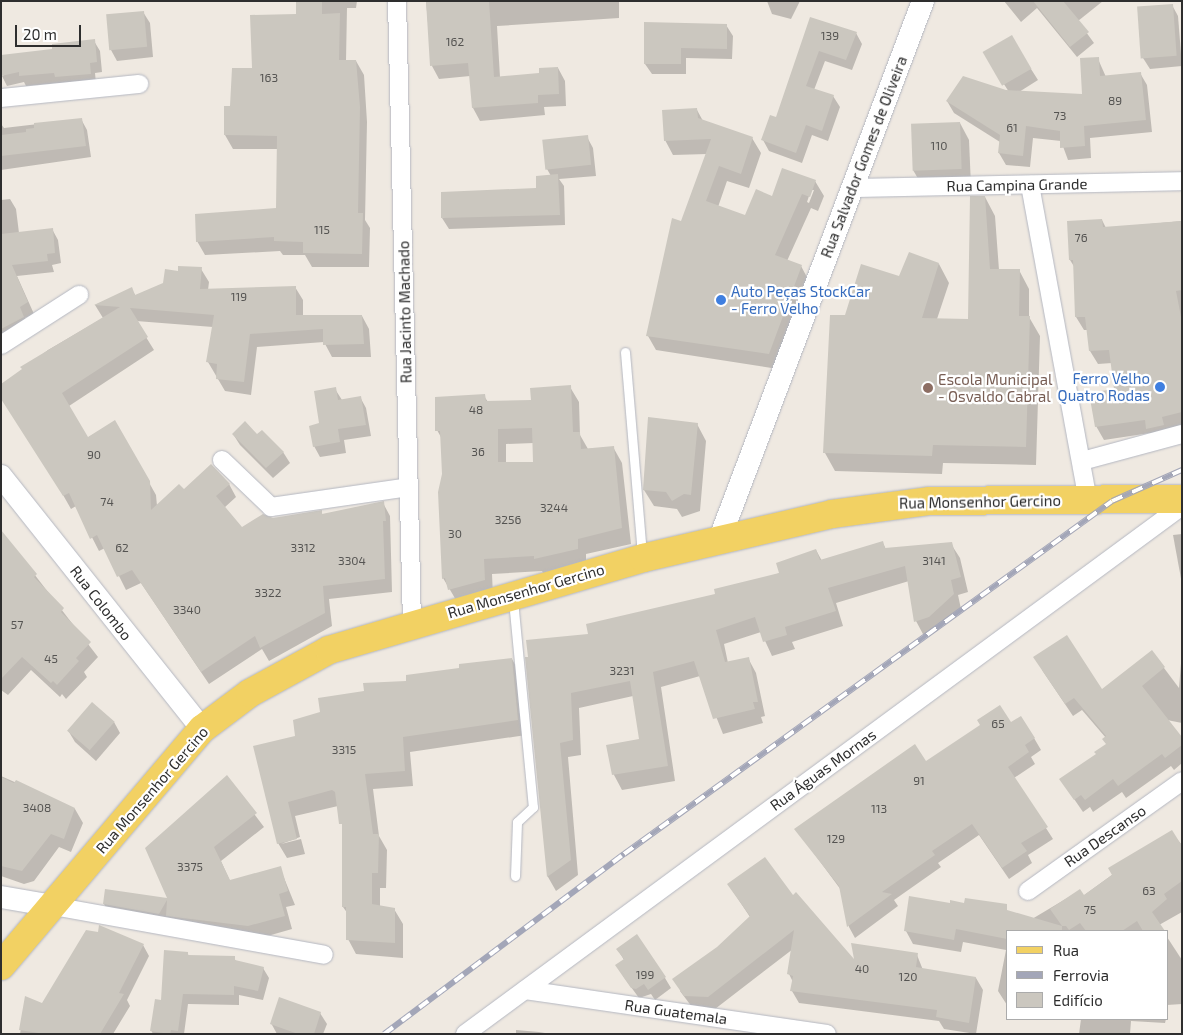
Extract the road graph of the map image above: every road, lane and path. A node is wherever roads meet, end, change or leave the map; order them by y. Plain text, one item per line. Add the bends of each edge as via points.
1 (397, 1) edge
2 (924, 3) edge
3 (139, 84) dead end
4 (1, 98) edge
5 (1182, 181) edge
6 (1030, 184) junction
7 (853, 188) junction
8 (79, 295) dead end
9 (1, 345) edge
10 (625, 352) dead end
11 (1182, 434) edge
12 (222, 460) dead end
13 (1082, 461) junction
14 (1, 476) edge
15 (409, 487) junction
16 (1182, 499) edge
17 (1088, 500) junction
18 (1182, 506) edge
19 (720, 538) junction
20 (642, 558) junction
21 (513, 594) junction
22 (412, 624) junction
23 (202, 729) junction
24 (1182, 781) edge
25 (515, 876) dead end
26 (1028, 891) dead end
27 (1, 897) edge
28 (53, 906) junction
29 (324, 955) dead end
30 (1, 966) edge
31 (525, 990) junction
32 (465, 1034) edge
33 (827, 1034) edge

1 - 15 street, Rua Jacinto Machado
2 - 7 street, Rua Salvador Gomes de Oliveira
3 - 4 street
5 - 6 street, Rua Campina Grande
6 - 7 street, Rua Campina Grande
6 - 13 street
7 - 19 street, Rua Salvador Gomes de Oliveira
8 - 9 street
10 - 20 lane
11 - 13 street
12 - 15 street via 271,507
13 - 17 street
14 - 23 street, Rua Colombo
15 - 22 street, Rua Jacinto Machado
16 - 17 main road, Rua Monsenhor Gercino
17 - 19 main road, Rua Monsenhor Gercino via 890,504
18 - 31 street, Rua Águas Mornas
19 - 20 main road, Rua Monsenhor Gercino
20 - 21 main road, Rua Monsenhor Gercino
21 - 22 main road, Rua Monsenhor Gercino
21 - 25 lane via 532,807 517,822
22 - 23 main road, Rua Monsenhor Gercino via 329,650 288,670 250,693
23 - 28 main road, Rua Monsenhor Gercino
24 - 26 street, Rua Descanso
27 - 28 street
28 - 29 street
28 - 30 main road, Rua Monsenhor Gercino
31 - 32 street, Rua Águas Mornas
31 - 33 street, Rua Guatemala

